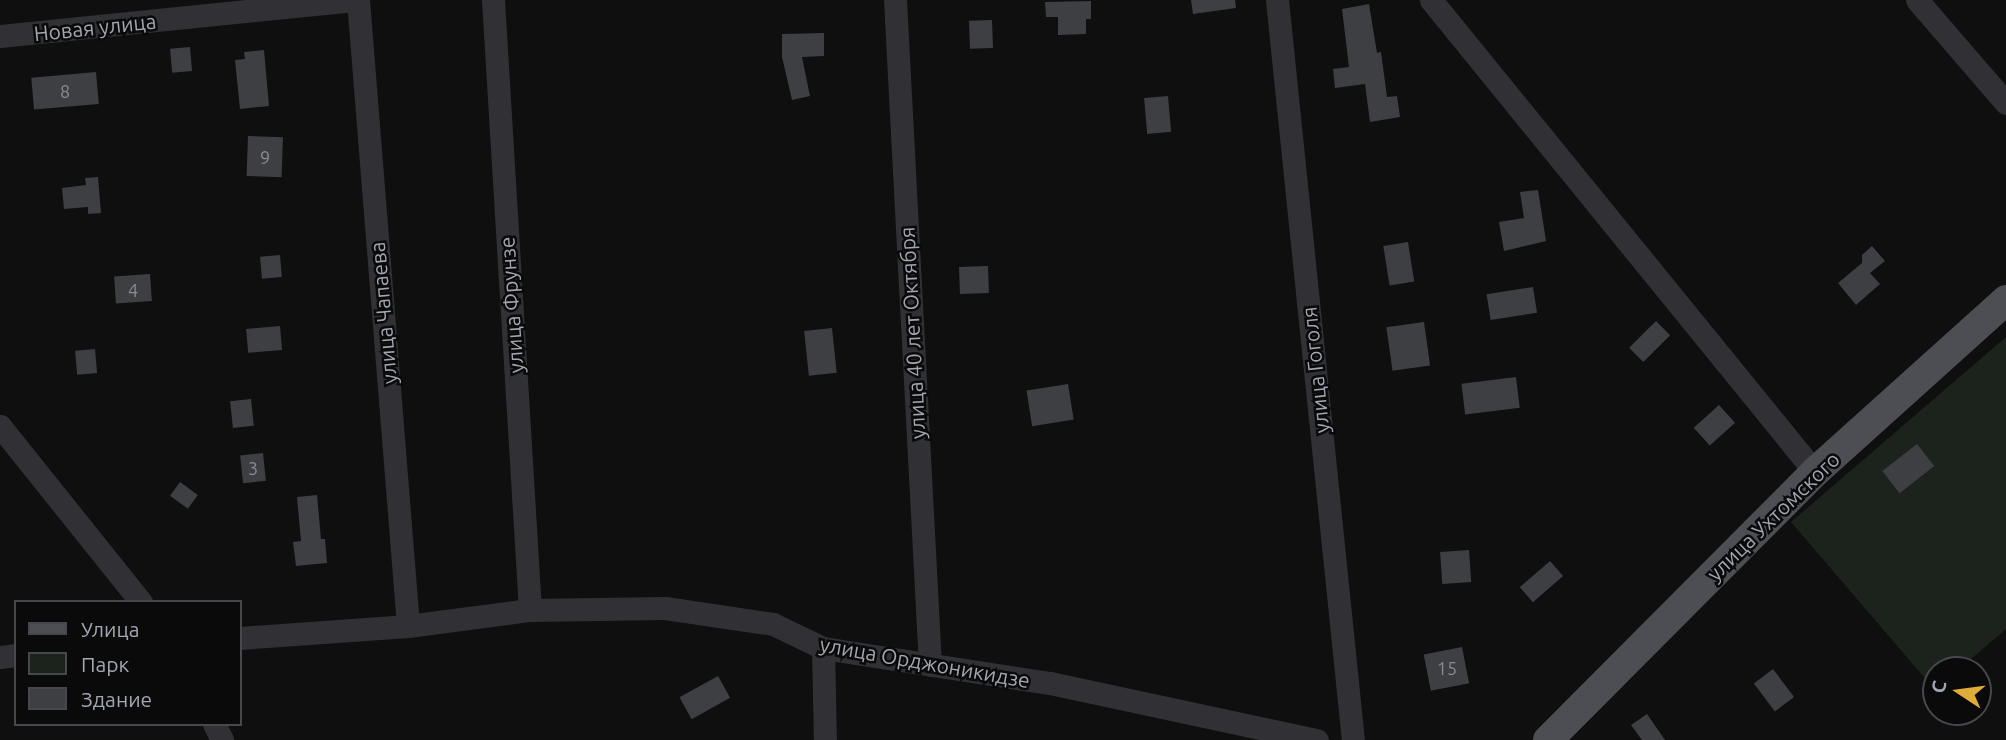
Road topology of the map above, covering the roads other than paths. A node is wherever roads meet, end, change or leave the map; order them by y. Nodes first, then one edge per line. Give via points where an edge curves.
1 (357, 0) edge
2 (493, 0) edge
3 (895, 0) edge
4 (1277, 0) edge
5 (1431, 0) edge
6 (1917, 0) edge
7 (0, 36) edge
8 (2006, 103) edge
9 (2006, 300) edge
10 (0, 426) edge
11 (1815, 472) junction
12 (139, 600) edge
13 (530, 610) junction
14 (408, 626) junction
15 (242, 638) edge
16 (823, 648) junction
17 (930, 665) junction
18 (825, 740) edge
19 (1317, 740) edge
20 (1353, 740) edge
21 (1548, 740) edge

1 - 7 street, Новая улица
1 - 14 street, улица Чапаева
2 - 13 street, улица Фрунзе
3 - 17 street, улица 40 лет Октября
4 - 20 street, улица Гоголя
5 - 11 street
6 - 8 street
9 - 11 main road, улица Ухтомского
10 - 12 street
11 - 21 main road, улица Ухтомского
13 - 14 street, улица Орджоникидзе
13 - 16 street, улица Орджоникидзе via 665,608 773,624
14 - 15 street, улица Орджоникидзе
16 - 17 street, улица Орджоникидзе
16 - 18 street
17 - 19 street, улица Орджоникидзе via 1049,684

